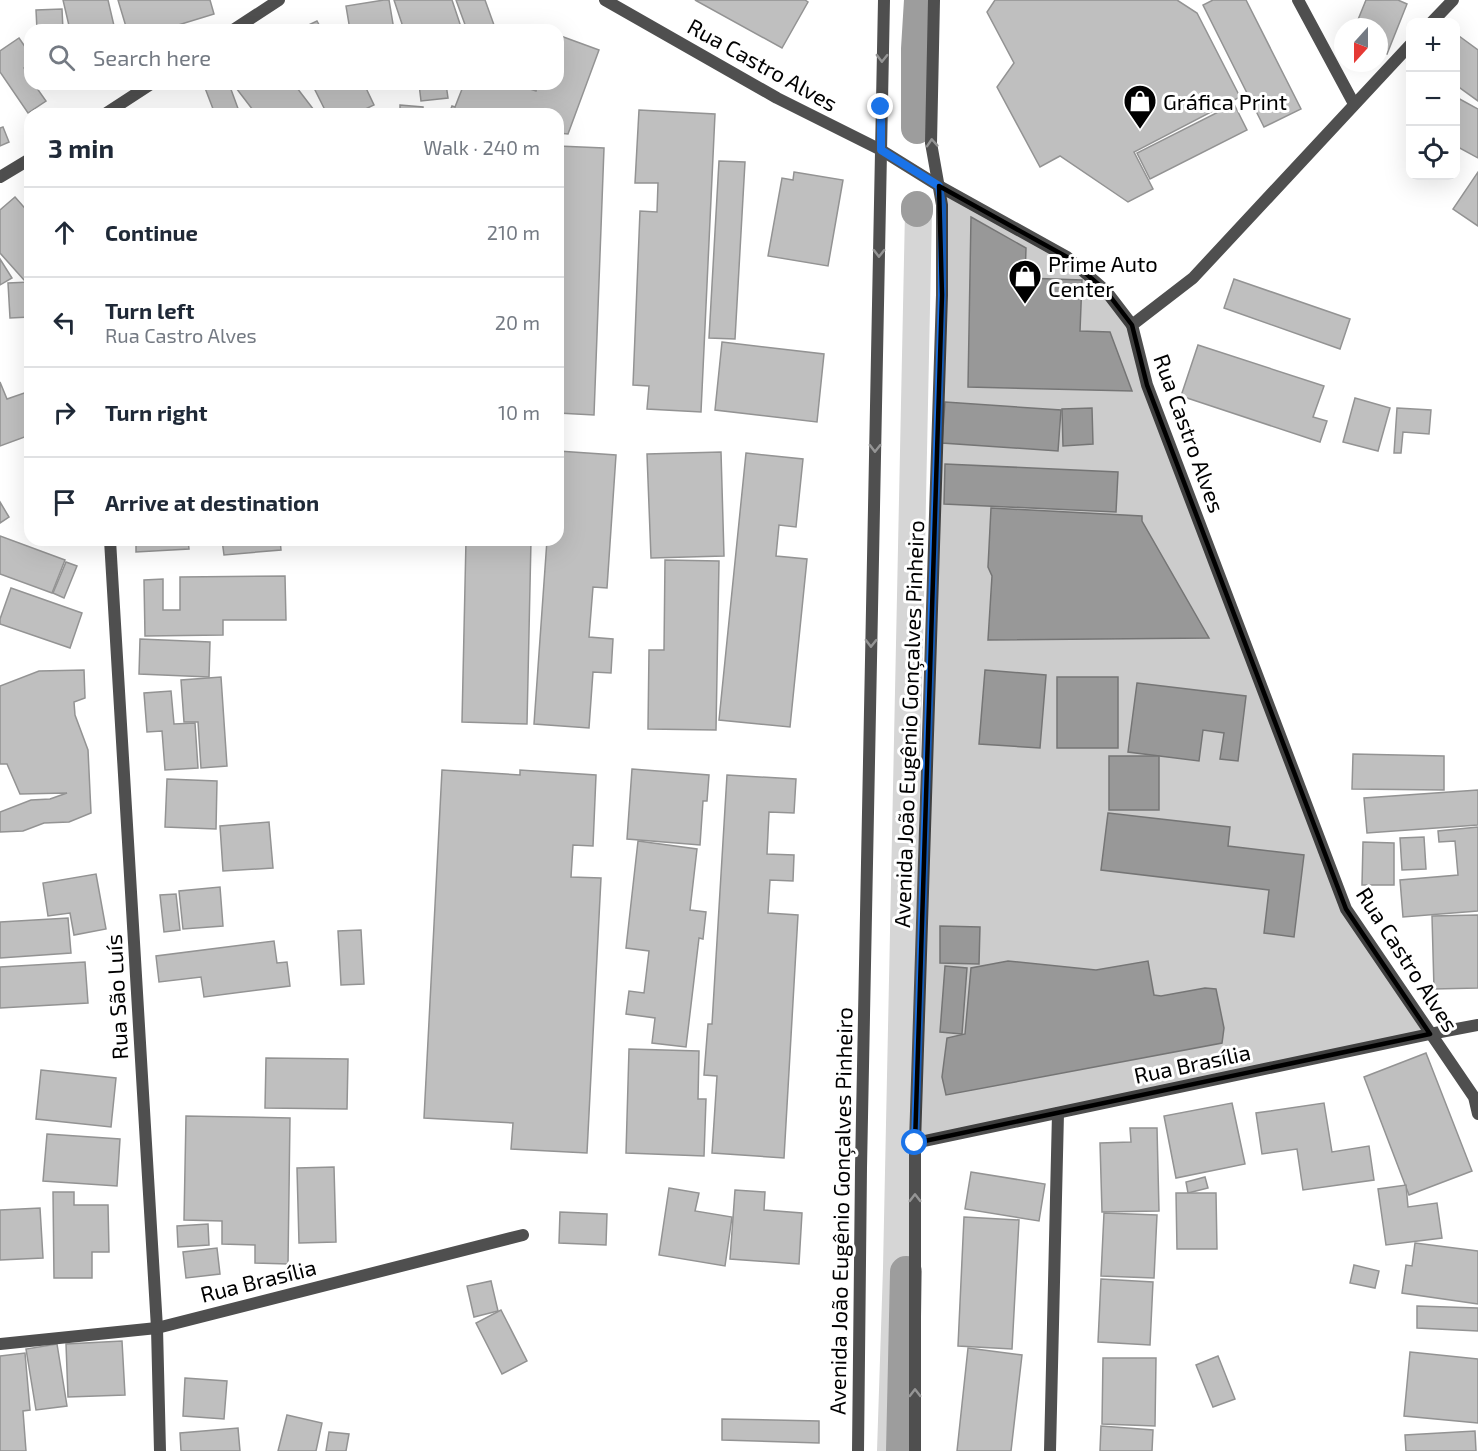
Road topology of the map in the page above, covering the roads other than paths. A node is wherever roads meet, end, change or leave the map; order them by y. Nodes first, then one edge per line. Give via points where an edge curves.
1 (279, 0) edge
2 (605, 0) edge
3 (884, 0) edge
4 (934, 0) edge
5 (1298, 0) edge
6 (1454, 0) edge
7 (1436, 18) edge
8 (242, 24) edge
9 (1406, 49) edge
10 (142, 90) edge
11 (1354, 104) junction
12 (114, 108) edge
13 (881, 150) junction
14 (24, 163) edge
15 (0, 177) edge
16 (939, 186) junction
17 (1132, 325) junction
18 (110, 546) edge
19 (1478, 1025) edge
20 (1430, 1034) junction
21 (1058, 1113) junction
22 (1478, 1113) edge
23 (915, 1143) junction
24 (523, 1235) dead end
25 (157, 1328) junction
26 (0, 1344) edge
27 (160, 1451) edge
28 (858, 1451) edge
29 (915, 1451) edge
30 (1050, 1451) edge

1 - 8 street
2 - 13 street, Rua Castro Alves via 777,98
3 -> 13 street, Avenida João Eugênio Gonçalves Pinheiro
16 -> 4 street, Avenida João Eugênio Gonçalves Pinheiro via 931,143
5 - 11 street
6 - 7 street
9 - 11 street
10 - 12 street
11 - 17 street via 1193,278
13 - 16 street, Rua Castro Alves
13 -> 28 street, Avenida João Eugênio Gonçalves Pinheiro
14 - 15 street
16 - 17 street, Rua Castro Alves via 1067,257 1106,291
16 - 23 street, Avenida João Eugênio Gonçalves Pinheiro via 942,295
17 - 20 street, Rua Castro Alves via 1147,385 1346,909
18 - 25 street, Rua São Luís
19 - 20 street, Rua Brasília
20 - 21 street, Rua Brasília
20 - 22 street, Rua Castro Alves via 1474,1097
21 - 23 street, Rua Brasília
21 - 30 street
29 -> 23 street, Avenida João Eugênio Gonçalves Pinheiro
24 - 25 street, Rua Brasília
25 - 26 street, Rua Brasília
25 - 27 street, Rua São Luís

